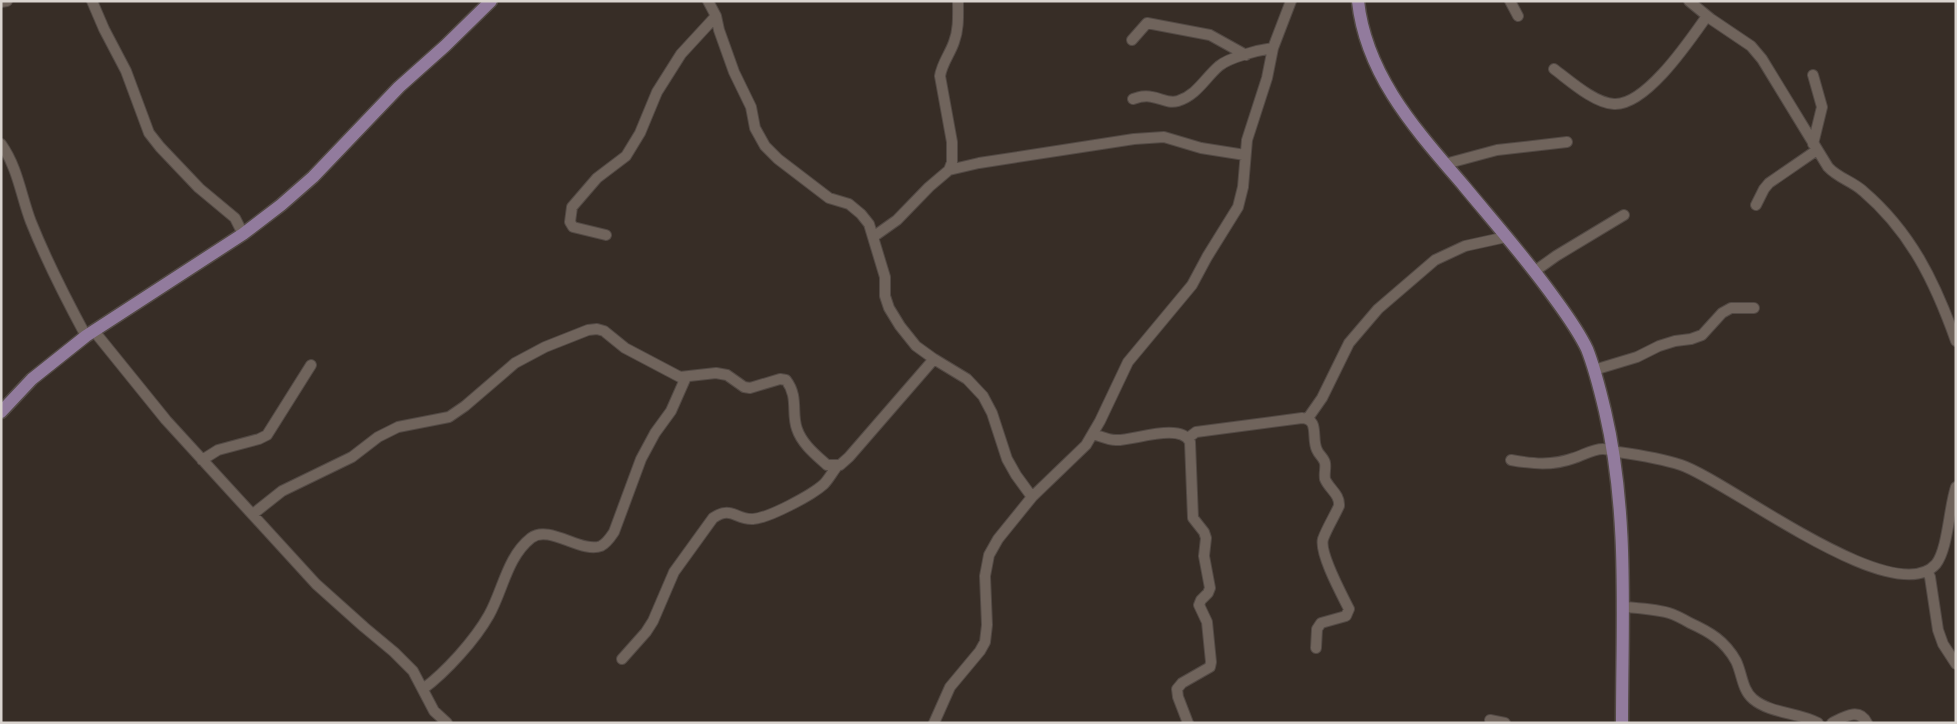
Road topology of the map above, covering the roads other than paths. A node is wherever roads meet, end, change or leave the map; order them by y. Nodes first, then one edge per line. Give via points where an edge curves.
1 (6, 1) edge
2 (92, 1) edge
3 (491, 1) edge
4 (708, 1) edge
5 (958, 1) edge
6 (1291, 1) edge
7 (1358, 1) edge
8 (1510, 1) edge
9 (1690, 1) edge
10 (1, 2) edge
11 (716, 16) junction
12 (1518, 16) dead end
13 (1707, 16) junction
14 (1132, 40) dead end
15 (1274, 48) junction
16 (1246, 55) junction
17 (1554, 69) dead end
18 (1813, 75) dead end
19 (1133, 99) dead end
20 (1567, 142) dead end
21 (1, 144) edge
22 (1815, 147) junction
23 (1245, 154) junction
24 (1445, 164) junction
25 (949, 170) junction
26 (1756, 205) dead end
27 (1624, 215) dead end
28 (243, 234) junction
29 (606, 235) dead end
30 (873, 237) junction
31 (1506, 237) junction
32 (1535, 271) junction
33 (1754, 308) dead end
34 (90, 333) junction
35 (1956, 341) edge
36 (934, 359) junction
37 (311, 365) dead end
38 (1594, 370) junction
39 (686, 377) junction
40 (1, 412) edge
41 (1308, 418) junction
42 (1093, 434) junction
43 (1188, 438) junction
44 (1614, 451) junction
45 (202, 460) junction
46 (1511, 460) dead end
47 (838, 465) junction
48 (1956, 487) edge
49 (1032, 498) junction
50 (252, 514) junction
51 (1927, 571) junction
52 (1623, 607) junction
53 (1316, 648) dead end
54 (622, 659) dead end
55 (1956, 664) edge
56 (423, 689) junction
57 (1490, 720) dead end
58 (446, 723) edge
59 (934, 723) edge
60 (1188, 723) edge
61 (1505, 723) edge
62 (1622, 723) edge
63 (1818, 723) edge
64 (1832, 723) edge
65 (1867, 723) edge

1 - 10 street
2 - 28 street via 126,71 149,133 199,188 235,218
3 - 28 main road via 399,87 313,177
4 - 11 street
5 - 25 street via 954,44 941,67 940,76 952,142
6 - 15 street
7 - 24 main road via 1367,46 1387,88
8 - 12 street
9 - 13 street
11 - 29 street via 681,54 657,92 640,133 626,156 597,178 572,207 570,222 574,227
11 - 30 street via 734,72 752,107 755,128 764,146 829,198 849,204 861,214
13 - 17 street via 1658,79 1639,96 1625,103 1600,101
13 - 22 street via 1751,46 1762,59
14 - 16 street via 1147,22 1210,34
15 - 16 street
15 - 23 street
16 - 19 street via 1225,62 1202,86 1178,101 1166,102 1152,97
18 - 22 street via 1822,107
20 - 24 street via 1497,150
21 - 34 street via 61,290
22 - 26 street via 1769,183
22 - 35 street via 1833,173 1862,190 1908,240 1942,300
23 - 25 street via 1201,148 1164,137 1134,139
23 - 42 street via 1238,207 1192,285 1128,362
24 - 31 main road
25 - 30 street via 897,220
27 - 32 street
28 - 34 main road
30 - 36 street via 885,277 889,308 916,346
31 - 32 main road
31 - 41 street via 1465,246 1435,260 1378,309 1349,344 1322,398
32 - 38 main road via 1574,325
33 - 38 street via 1732,308 1722,312 1702,335 1659,346 1638,357
34 - 40 main road via 32,379
34 - 45 street
36 - 47 street via 849,457
36 - 49 street via 966,379 983,396 1007,459
37 - 45 street via 267,435 218,450
38 - 44 main road
39 - 47 street via 716,373 727,375 750,388 786,380 791,386 796,428 804,443 827,465
39 - 50 street via 674,375 625,348 604,331 588,330 515,363 449,417 398,427 378,437 352,457 282,491
39 - 56 street via 671,411 641,459 614,532 608,540 600,546 591,547 549,535 531,537 516,555 490,614 479,630 441,676
41 - 43 street via 1196,432
41 - 53 street via 1313,425 1315,445 1325,462 1326,480 1339,502 1323,543 1328,565 1349,609 1346,616 1320,623
42 - 43 street via 1117,440 1159,433 1183,434
42 - 49 street via 1073,460
43 - 60 street via 1193,518 1206,538 1204,556 1210,588 1199,605 1208,622 1211,662 1210,667 1177,689
44 - 46 street via 1593,450 1560,463 1541,465
44 - 51 street via 1682,465 1709,477 1786,526 1860,562 1897,573
44 - 52 main road via 1620,508
45 - 50 street
47 - 54 street via 825,483 795,502 756,519 727,511 713,518 674,572 646,632
48 - 51 street via 1942,551
49 - 59 street via 989,555 985,642 950,687
50 - 56 street via 316,584 413,671
51 - 55 street via 1938,630
52 - 62 main road
52 - 63 street via 1671,613 1711,632 1729,650 1746,690 1755,701
56 - 58 street via 434,711
57 - 61 street
64 - 65 street via 1856,714 1864,717

